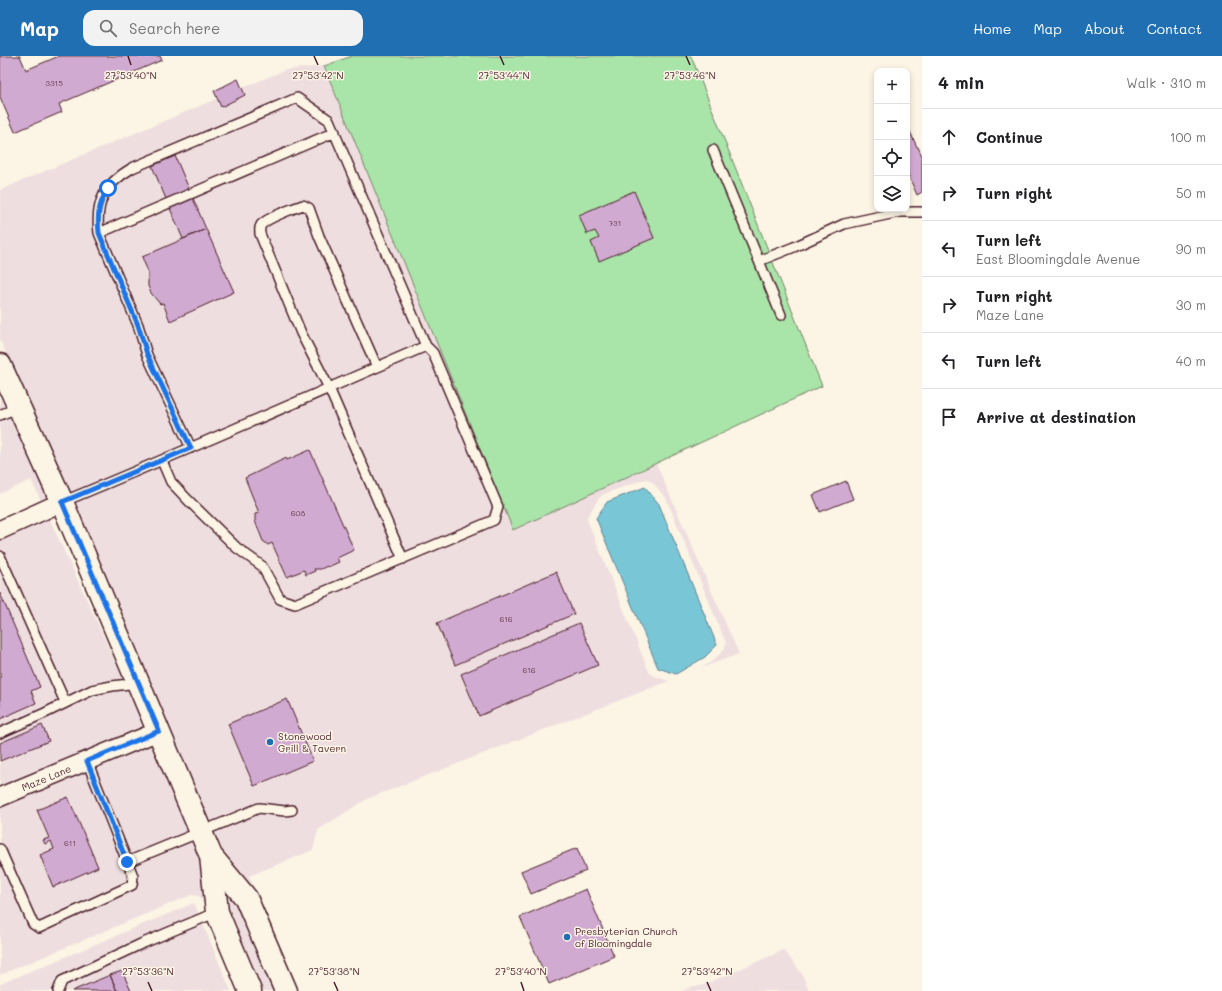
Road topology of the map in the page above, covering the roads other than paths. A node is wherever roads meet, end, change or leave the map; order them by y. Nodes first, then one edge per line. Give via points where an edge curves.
1 (335, 132) junction
2 (713, 150) dead end
3 (922, 212) edge
4 (99, 233) junction
5 (759, 260) junction
6 (781, 315) dead end
7 (426, 346) junction
8 (0, 365) edge
9 (378, 367) junction
10 (329, 388) junction
11 (9, 411) edge
12 (191, 448) junction
13 (162, 460) junction
14 (62, 502) junction
15 (0, 530) edge
16 (0, 556) edge
17 (403, 559) junction
18 (139, 683) junction
19 (65, 702) junction
20 (159, 731) junction
21 (0, 733) edge
22 (87, 761) junction
23 (0, 798) edge
24 (292, 810) dead end
25 (201, 831) junction
26 (0, 849) edge
27 (211, 856) junction
28 (127, 862) junction
29 (217, 912) junction
30 (58, 991) edge
31 (250, 991) edge
32 (286, 991) edge

1 - 4 lane
1 - 4 lane via 330,120 297,98 132,168 118,177 100,202 97,219
1 - 7 lane
2 - 5 lane
3 - 5 lane via 900,212 844,224
4 - 12 lane via 138,325 147,354
5 - 6 lane
7 - 9 lane
7 - 17 lane via 434,353 498,508 494,520
8 - 11 main road
9 - 10 lane
9 - 10 lane via 309,208 303,205 288,210 262,224 260,234 301,333
10 - 12 lane
10 - 17 lane
11 - 14 main road
12 - 13 lane
13 - 14 lane
13 - 17 lane via 171,482 237,548 262,566 280,599 295,604
14 - 15 street
14 - 18 main road
16 - 19 lane
18 - 19 lane via 92,690
18 - 20 main road
19 - 21 lane
20 - 22 street, Maze Lane
20 - 25 main road
22 - 23 street, Maze Lane
22 - 28 lane
24 - 25 lane via 259,808
25 - 27 main road
25 - 28 lane
26 - 28 lane via 33,924 39,928 132,885 133,876
27 - 29 main road
27 - 32 main road via 246,898
29 - 30 lane via 62,981
29 - 31 main road

